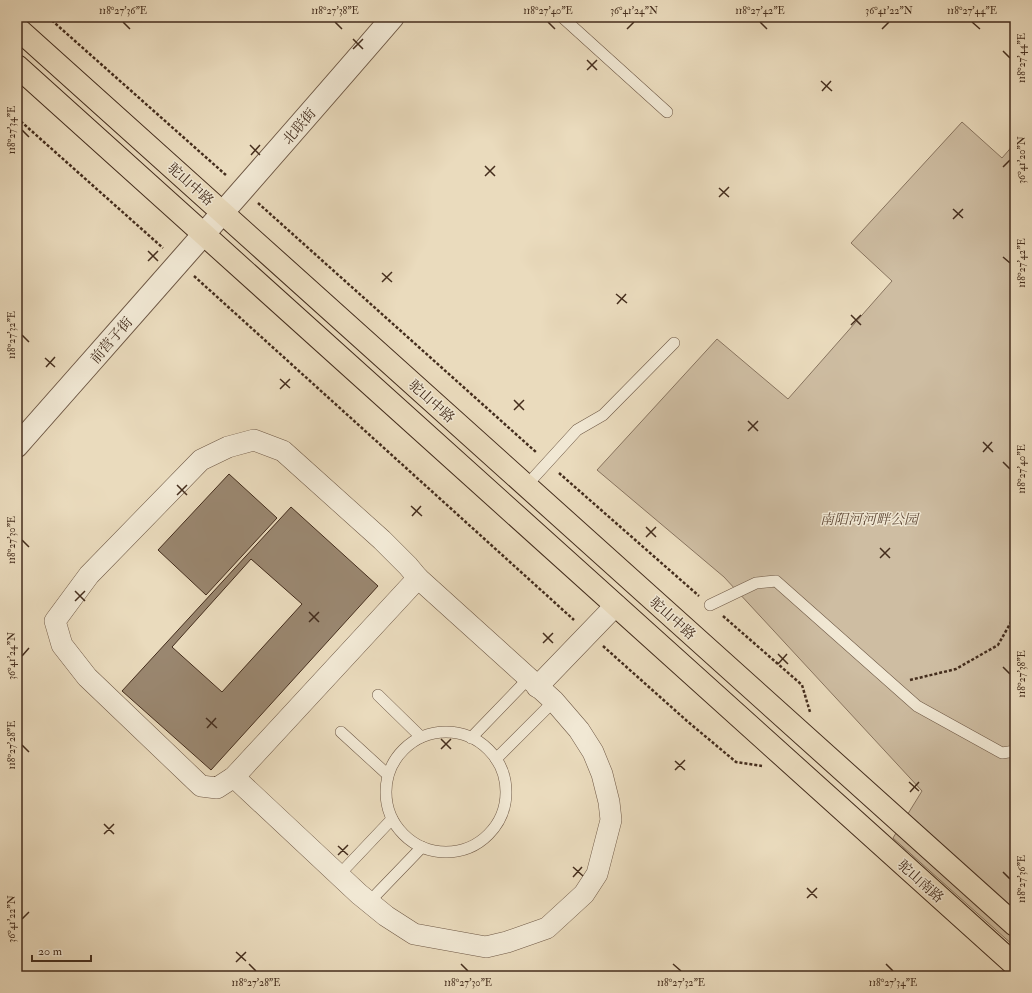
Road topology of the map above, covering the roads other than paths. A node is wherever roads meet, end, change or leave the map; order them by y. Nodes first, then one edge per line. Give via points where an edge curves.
1 (393, 17) edge
2 (562, 17) edge
3 (17, 28) edge
4 (17, 66) edge
5 (667, 112) dead end
6 (223, 213) junction
7 (204, 234) junction
8 (674, 343) dead end
9 (17, 446) edge
10 (526, 486) junction
11 (418, 578) junction
12 (616, 605) junction
13 (710, 605) road end
14 (533, 683) junction
15 (378, 695) dead end
16 (554, 701) junction
17 (341, 732) dead end
18 (421, 737) junction
19 (471, 738) junction
20 (1015, 751) edge
21 (496, 759) junction
22 (388, 775) junction
23 (234, 777) junction
24 (828, 796) joint
25 (392, 819) junction
26 (422, 847) junction
27 (339, 875) junction
28 (369, 902) junction
29 (1015, 925) edge
30 (1015, 965) edge

1 - 6 street, 北联街
2 - 5 lane
3 - 6 main road, 驼山中路
4 - 7 main road, 驼山中路
6 - 7 street, 北联街
6 - 10 main road, 驼山中路
7 - 9 street, 前营子街
7 - 12 main road, 驼山中路
8 - 10 lane via 603,415 577,430
10 - 29 main road, 驼山中路
11 - 14 street
11 - 23 street
11 - 23 street via 382,540 283,451 254,440 228,447 201,460 89,574 55,621 62,645 87,677 201,786 217,788
12 - 14 street
12 - 24 main road, 驼山中路
13 - 20 lane via 756,583 776,581 916,706 1002,754
14 - 16 street
14 - 19 lane
15 - 18 lane
16 - 21 lane
16 - 28 street via 579,730 593,752 609,802 611,820 608,836 597,874 584,894 547,928 486,947 414,934
17 - 22 lane
18 - 19 lane via 443,732 462,734
18 - 22 lane via 409,744 396,757
19 - 21 lane via 478,741
21 - 26 lane via 506,786 504,805 497,823 485,838 468,848 449,852
22 - 25 lane via 385,792 388,812
23 - 27 street
24 - 30 main road, 驼山南路
25 - 26 lane via 398,829
25 - 27 lane
26 - 28 lane
27 - 28 street

